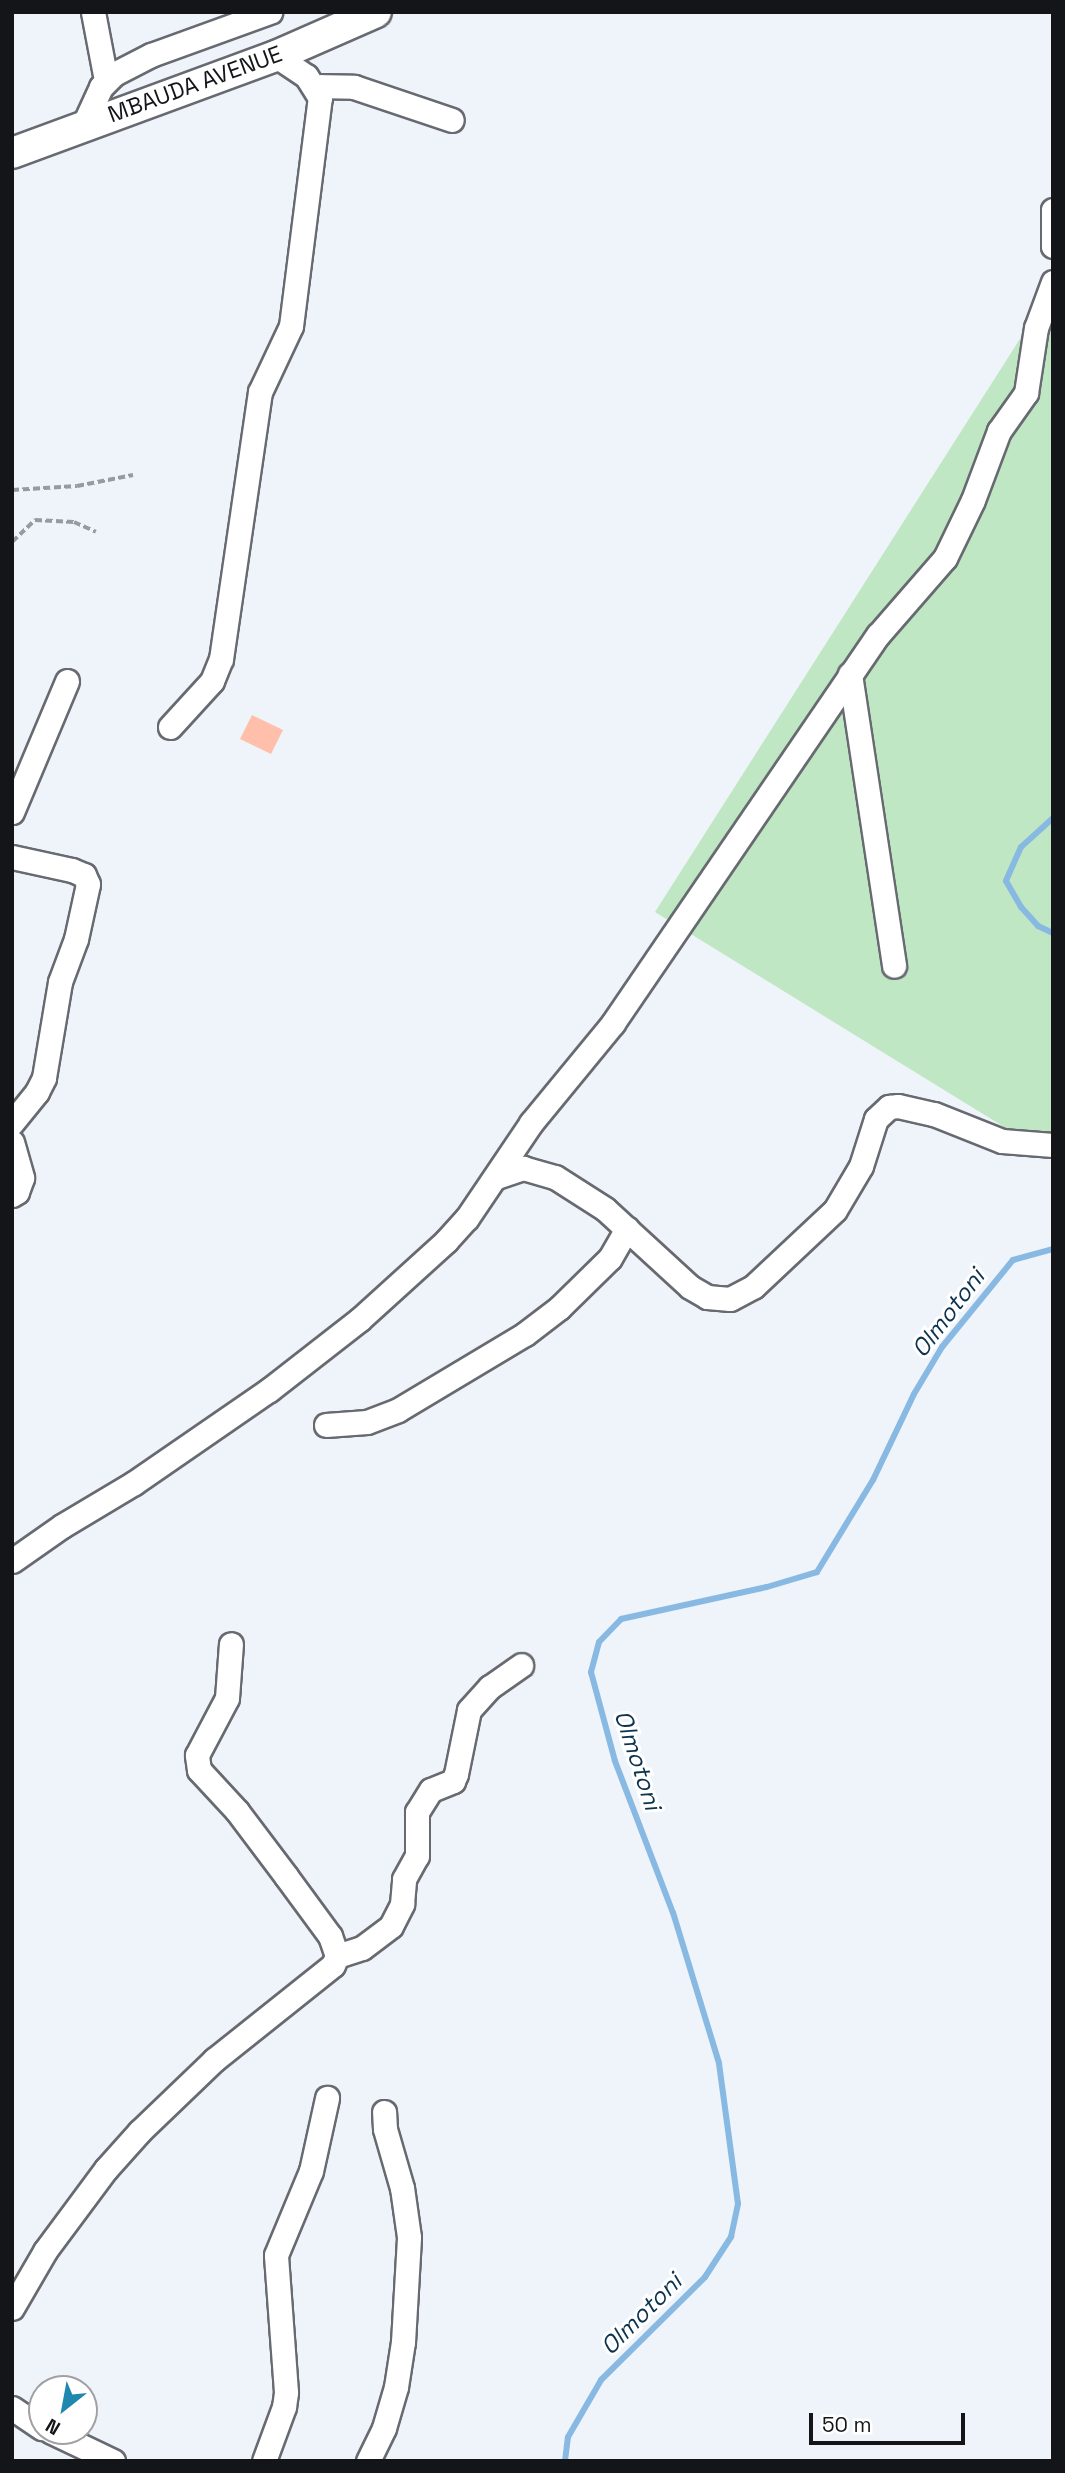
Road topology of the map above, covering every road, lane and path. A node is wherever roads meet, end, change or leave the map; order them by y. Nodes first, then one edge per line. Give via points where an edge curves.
1 (93, 12) edge
2 (270, 12) edge
3 (376, 12) edge
4 (276, 57) junction
5 (106, 80) junction
6 (315, 86) junction
7 (452, 120) dead end
8 (84, 124) junction
9 (12, 153) edge
10 (1053, 210) edge
11 (1053, 246) edge
12 (1053, 282) edge
13 (133, 475) dead end
14 (12, 490) edge
15 (96, 532) dead end
16 (12, 542) edge
17 (850, 674) junction
18 (67, 681) dead end
19 (170, 727) dead end
20 (12, 813) edge
21 (12, 857) edge
22 (894, 966) dead end
23 (13, 1129) edge
24 (1053, 1145) edge
25 (497, 1177) junction
26 (12, 1195) edge
27 (628, 1228) junction
28 (326, 1425) dead end
29 (12, 1560) edge
30 (231, 1644) dead end
31 (521, 1665) dead end
32 (337, 1956) junction
33 (327, 2098) dead end
34 (384, 2112) dead end
35 (12, 2308) edge
36 (12, 2409) edge
37 (28, 2419) edge
38 (79, 2445) edge
39 (113, 2461) edge
40 (264, 2461) edge
41 (368, 2461) edge

1 - 5 street
2 - 5 street via 151,55
3 - 4 street, MBAUDA AVENUE
4 - 6 street
4 - 8 street, MBAUDA AVENUE
5 - 8 street
6 - 7 street via 354,87
6 - 19 street via 320,98 316,141 291,326 260,392 221,659 212,681
8 - 9 street, MBAUDA AVENUE
10 - 11 street
12 - 17 street via 1036,328 1026,393 999,431 950,549
13 - 14 path via 77,486
15 - 16 path via 76,522 35,520
17 - 22 street
17 - 25 street via 613,1023 531,1123
18 - 20 street
21 - 23 street via 79,872 88,884 76,939 60,982 44,1078
23 - 26 street via 22,1178 18,1192
24 - 27 street via 1002,1141 934,1114 889,1107 876,1119 861,1166 842,1202 753,1287 730,1299 707,1297 690,1287
25 - 27 street via 523,1168 541,1170 576,1188
25 - 29 street via 446,1241 359,1320 178,1453
27 - 28 street via 610,1258 525,1334 398,1410 367,1422
30 - 32 street via 227,1698 197,1755 199,1770 286,1876 330,1936
31 - 32 street via 489,1687 469,1710 453,1780 431,1790 417,1812 417,1856 404,1879 402,1904 391,1926 362,1948
32 - 35 street via 333,1965 214,2060 139,2132 45,2251
33 - 40 street via 311,2171 276,2255 286,2392
34 - 41 street via 409,2237 396,2387
36 - 37 street
38 - 39 street

